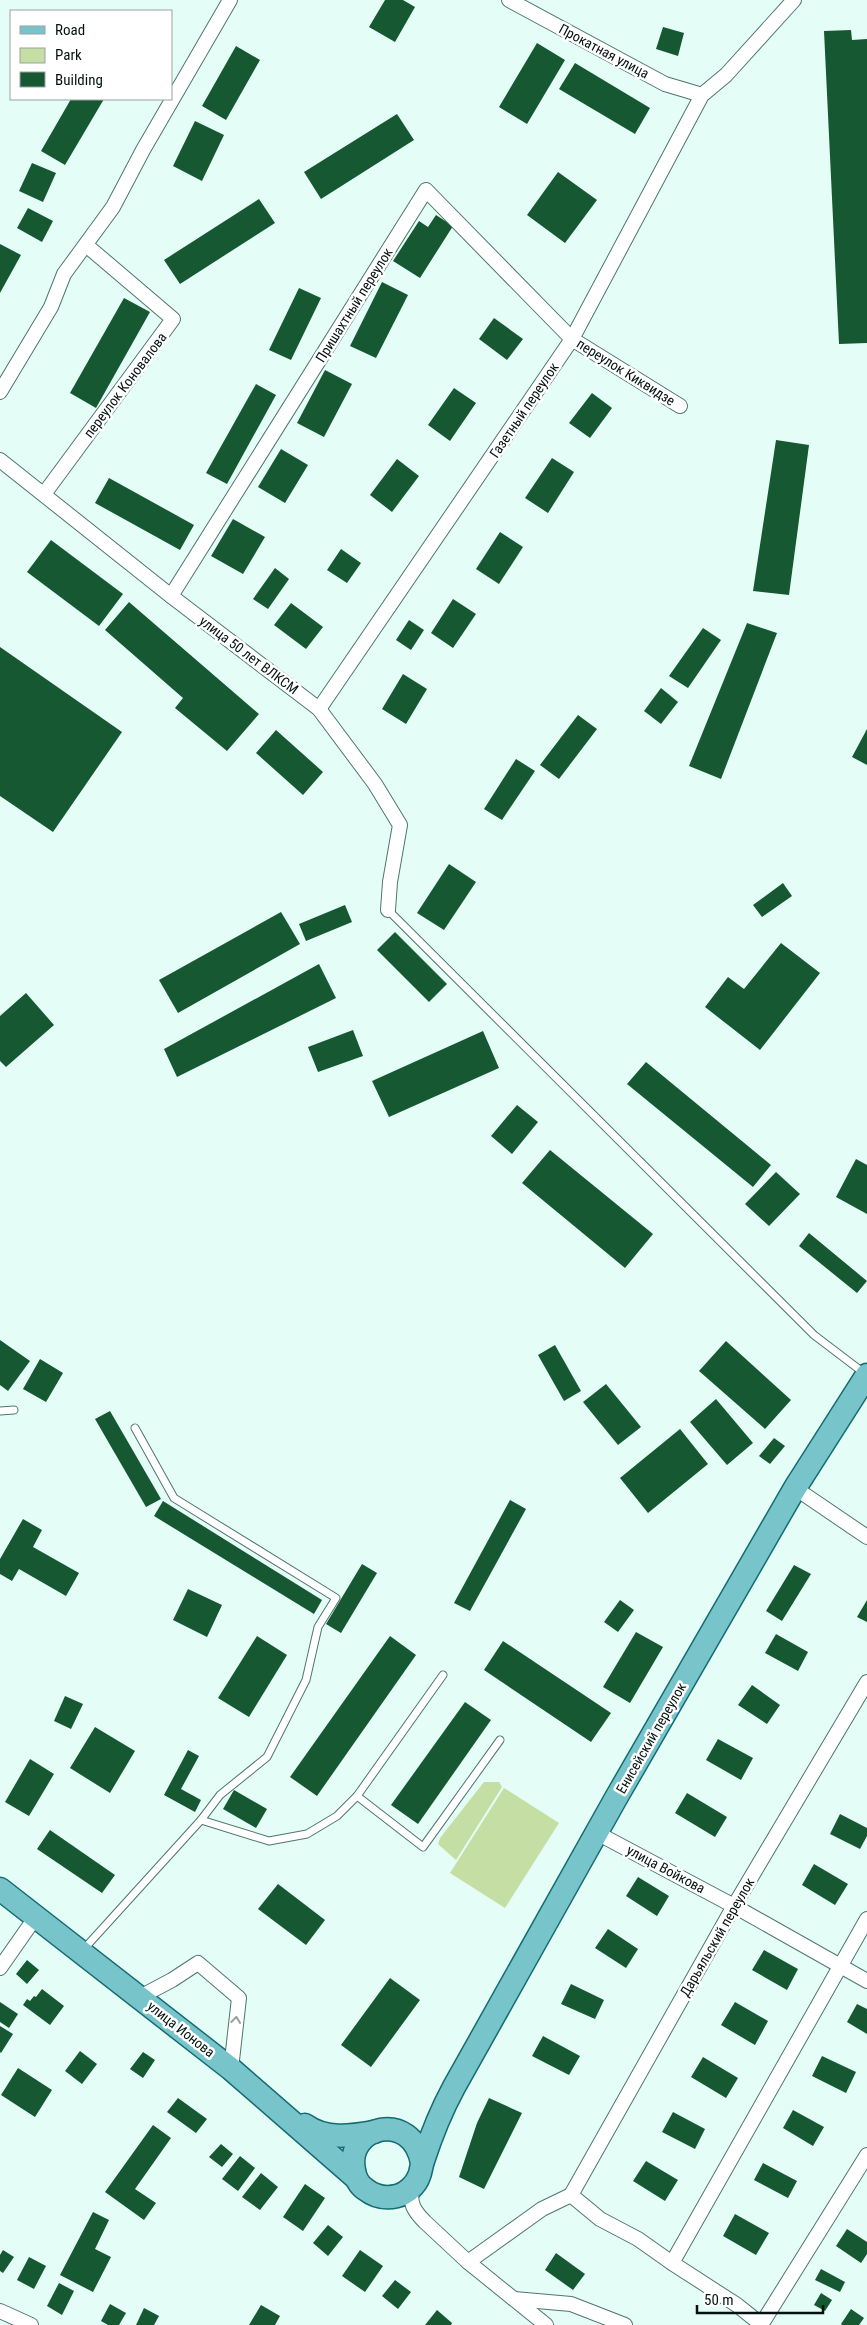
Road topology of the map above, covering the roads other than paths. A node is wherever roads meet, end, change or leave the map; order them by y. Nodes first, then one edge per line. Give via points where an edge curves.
1 (230, 0) edge
2 (510, 0) edge
3 (794, 0) edge
4 (702, 95) junction
5 (86, 245) junction
6 (572, 339) junction
7 (0, 392) edge
8 (680, 406) dead end
9 (0, 460) edge
10 (44, 494) junction
11 (171, 596) junction
12 (319, 709) junction
13 (388, 910) joint
14 (867, 1375) edge
15 (14, 1410) dead end
16 (0, 1411) edge
17 (135, 1428) dead end
18 (795, 1488) junction
19 (867, 1538) edge
20 (443, 1675) dead end
21 (867, 1682) edge
22 (500, 1740) dead end
23 (356, 1796) junction
24 (201, 1820) junction
25 (597, 1833) junction
26 (0, 1889) edge
27 (734, 1906) junction
28 (35, 1918) junction
29 (867, 1919) edge
30 (81, 1952) junction
31 (840, 1966) junction
32 (0, 1968) edge
33 (867, 1981) edge
34 (140, 1997) junction
35 (231, 2069) junction
36 (272, 2102) junction
37 (443, 2106) junction
38 (380, 2130) junction
39 (867, 2155) edge
40 (422, 2163) junction
41 (355, 2177) junction
42 (412, 2188) junction
43 (571, 2195) junction
44 (387, 2198) junction
45 (425, 2222) junction
46 (468, 2262) junction
47 (672, 2263) junction
48 (513, 2298) junction
49 (0, 2311) edge
50 (24, 2323) edge
51 (546, 2325) edge
52 (625, 2325) edge
53 (761, 2325) edge

1 - 5 street via 113,207
2 - 4 street, Прокатная улица via 665,84
3 - 4 street via 726,75
4 - 6 street, Газетный переулок
5 - 7 street via 64,274 51,307
5 - 10 street, переулок Коновалова via 173,319
6 - 8 street, переулок Киквидзе
6 - 11 street, Пришахтный переулок via 426,190
6 - 12 street, Газетный переулок
9 - 10 street, улица 50 лет ВЛКСМ
10 - 11 street, улица 50 лет ВЛКСМ
11 - 12 street, улица 50 лет ВЛКСМ
12 - 13 street, улица 50 лет ВЛКСМ via 375,784 400,825
13 - 14 lane via 814,1335
14 - 18 main road, Енисейский переулок
15 - 16 lane
17 - 24 lane via 174,1498 336,1598 318,1627 306,1680 267,1756 220,1795
18 - 19 street
18 - 25 main road, Енисейский переулок
20 - 23 lane
21 - 27 street, Дарьяльский переулок
22 - 23 lane via 423,1847
23 - 24 lane via 337,1816 307,1834 269,1841
24 - 30 lane
25 - 27 street, улица Войкова
25 - 37 main road, Енисейский переулок
26 - 28 main road, улица Ионова
27 - 31 street, улица Войкова
27 - 43 street, Дарьяльский переулок
28 - 30 main road, улица Ионова
28 - 32 street
29 - 31 street
30 - 34 main road, улица Ионова
31 - 33 street
31 - 47 street
34 - 35 main road, улица Ионова
35 -> 34 street via 239,1998 198,1963
35 - 36 main road, улица Ионова
36 - 38 main road via 310,2129 328,2134 350,2136
36 - 41 main road, улица Ионова
37 - 38 main road via 416,2124
37 - 40 main road
38 - 40 main road via 400,2132 412,2139
38 - 41 main road via 363,2139 355,2150 352,2163
39 - 53 street
40 - 42 main road
41 - 44 main road via 363,2188
42 - 44 main road
42 - 45 street via 411,2202
43 - 46 street via 542,2209
43 - 47 street via 600,2219 638,2239
44 - 45 street via 399,2202
45 - 46 street
46 - 48 street
47 - 53 street via 738,2305
48 - 51 street
48 - 52 street via 571,2304
49 - 50 street

